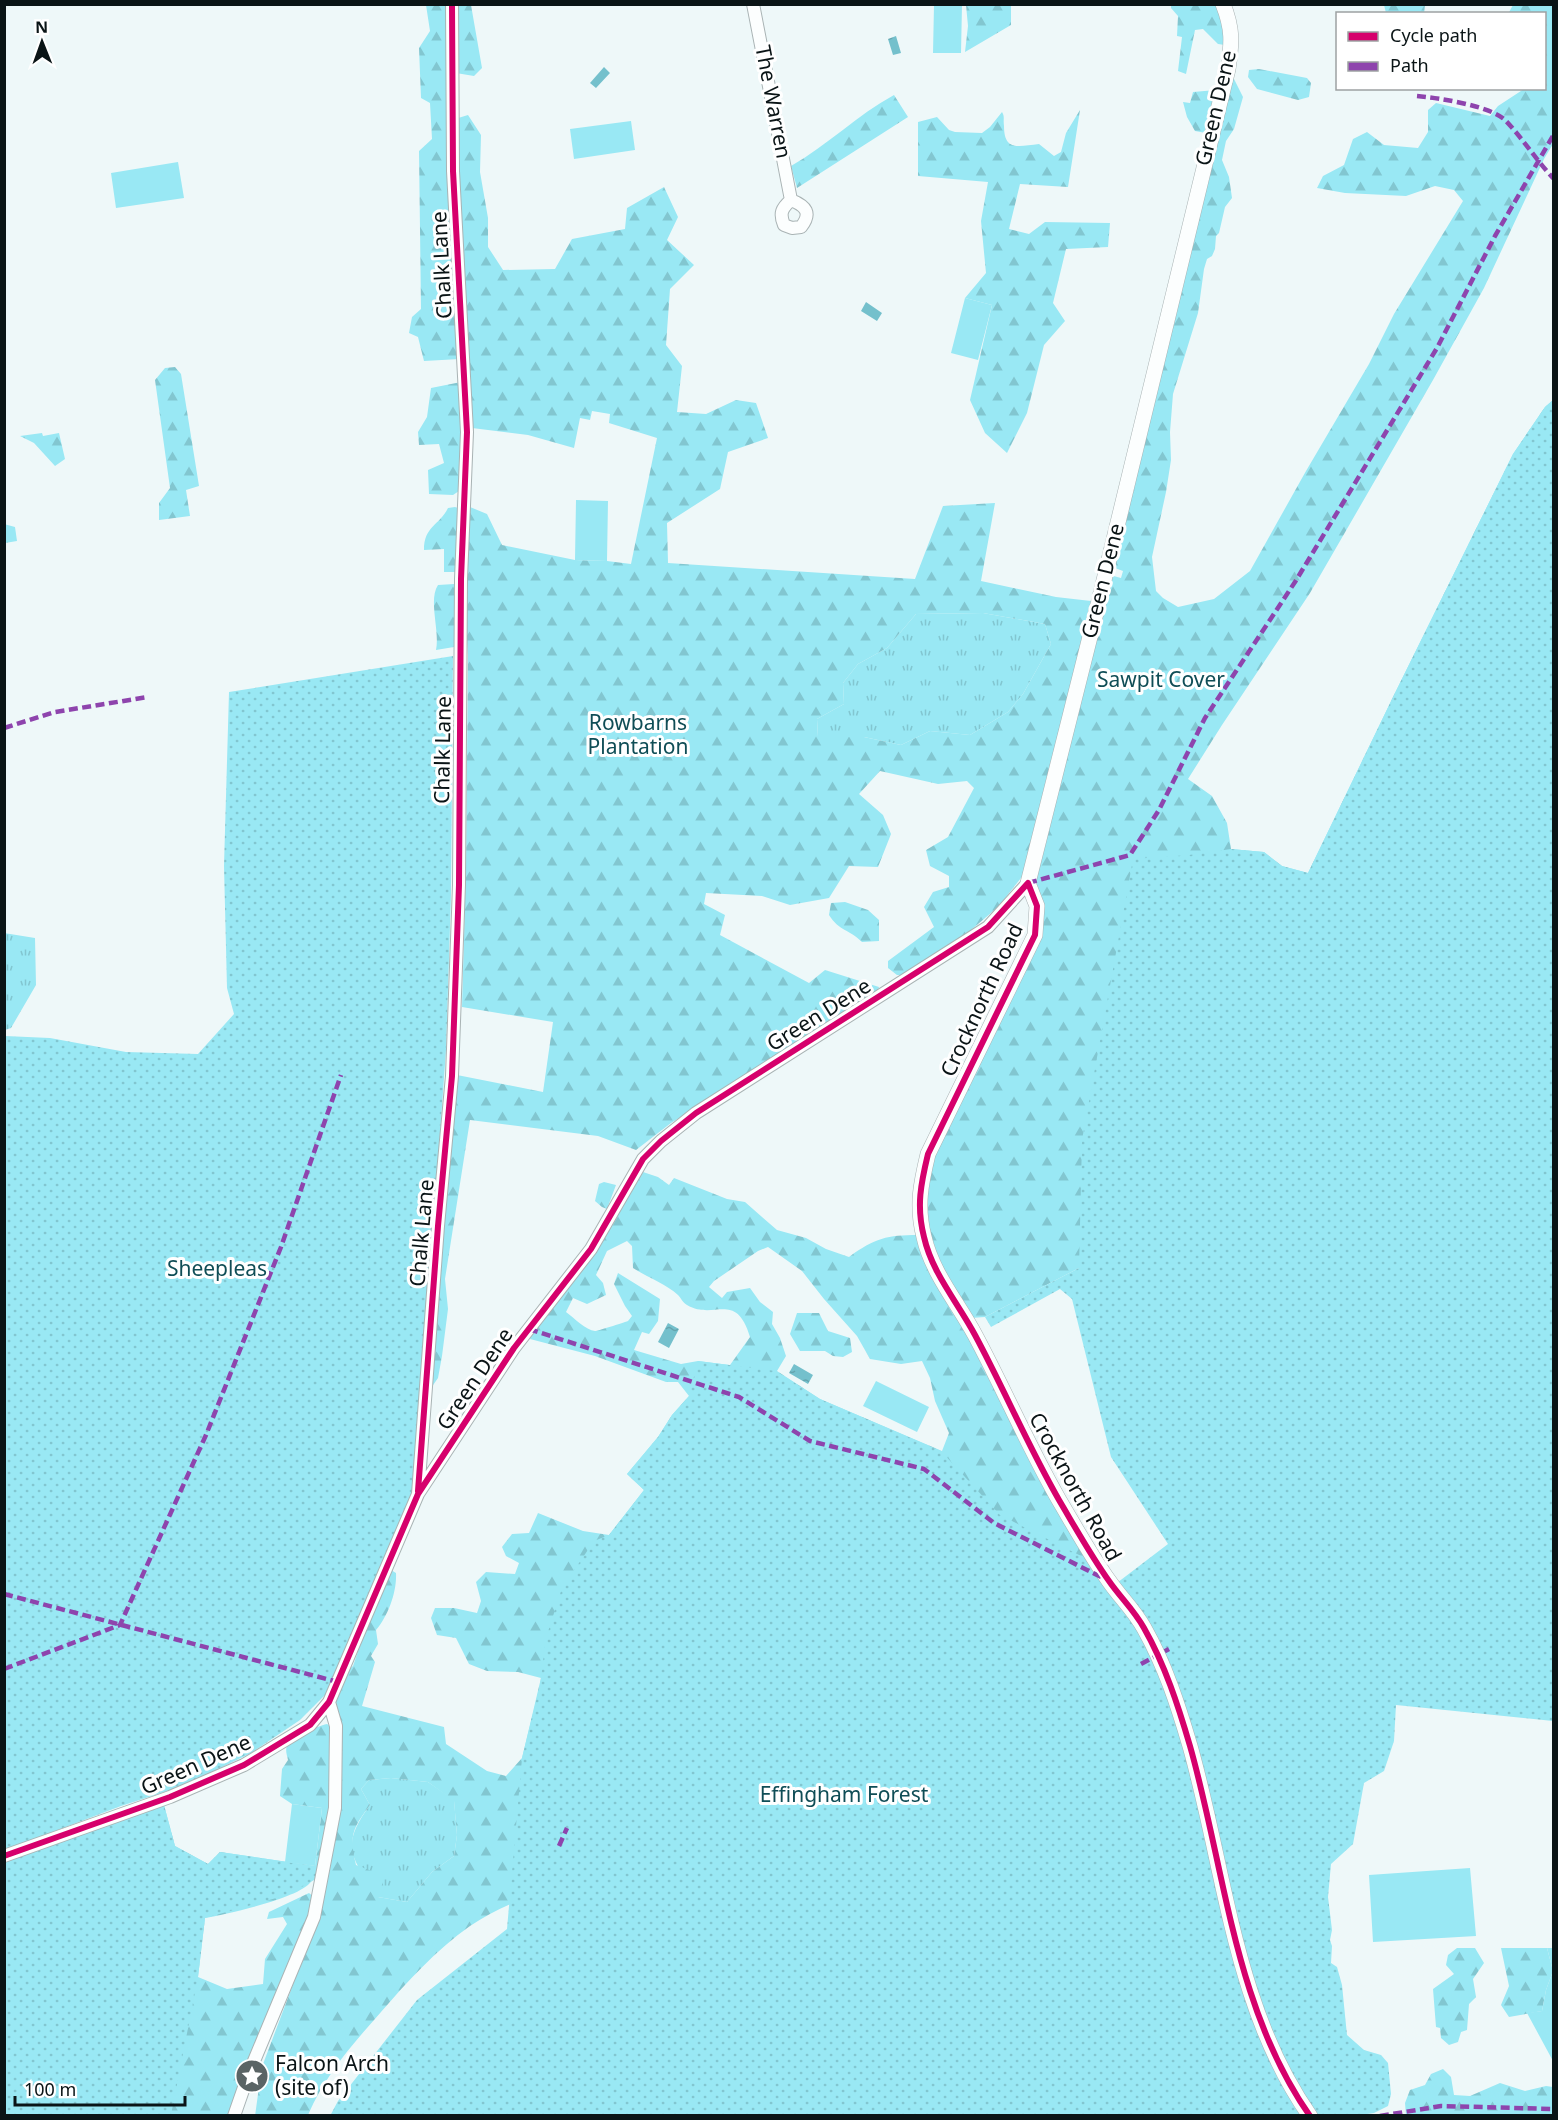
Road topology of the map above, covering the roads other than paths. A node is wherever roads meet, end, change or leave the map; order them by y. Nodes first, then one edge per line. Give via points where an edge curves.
1 (452, 4) edge
2 (753, 4) edge
3 (1223, 4) edge
4 (791, 200) dead end
5 (1028, 883) junction
6 (418, 1494) junction
7 (329, 1702) junction
8 (4, 1856) edge
9 (234, 2115) edge
10 (1310, 2115) edge

1 - 6 street, Chalk Lane via 453,171 467,432 461,579 459,885 452,1076
2 - 4 street, The Warren
3 - 5 street, Green Dene via 1232,39 1228,69
5 - 6 street, Green Dene via 988,927 696,1113 643,1159 591,1249 514,1348
5 - 10 street, Crocknorth Road via 1037,906 1035,935 928,1154 919,1191 924,1239 934,1265 974,1333 1058,1498 1109,1581 1133,1610 1162,1663 1200,1782 1245,1974 1279,2063
6 - 7 street, Green Dene
7 - 8 street, Green Dene via 310,1725 244,1765 170,1797
7 - 9 street via 336,1726 335,1808 314,1917

